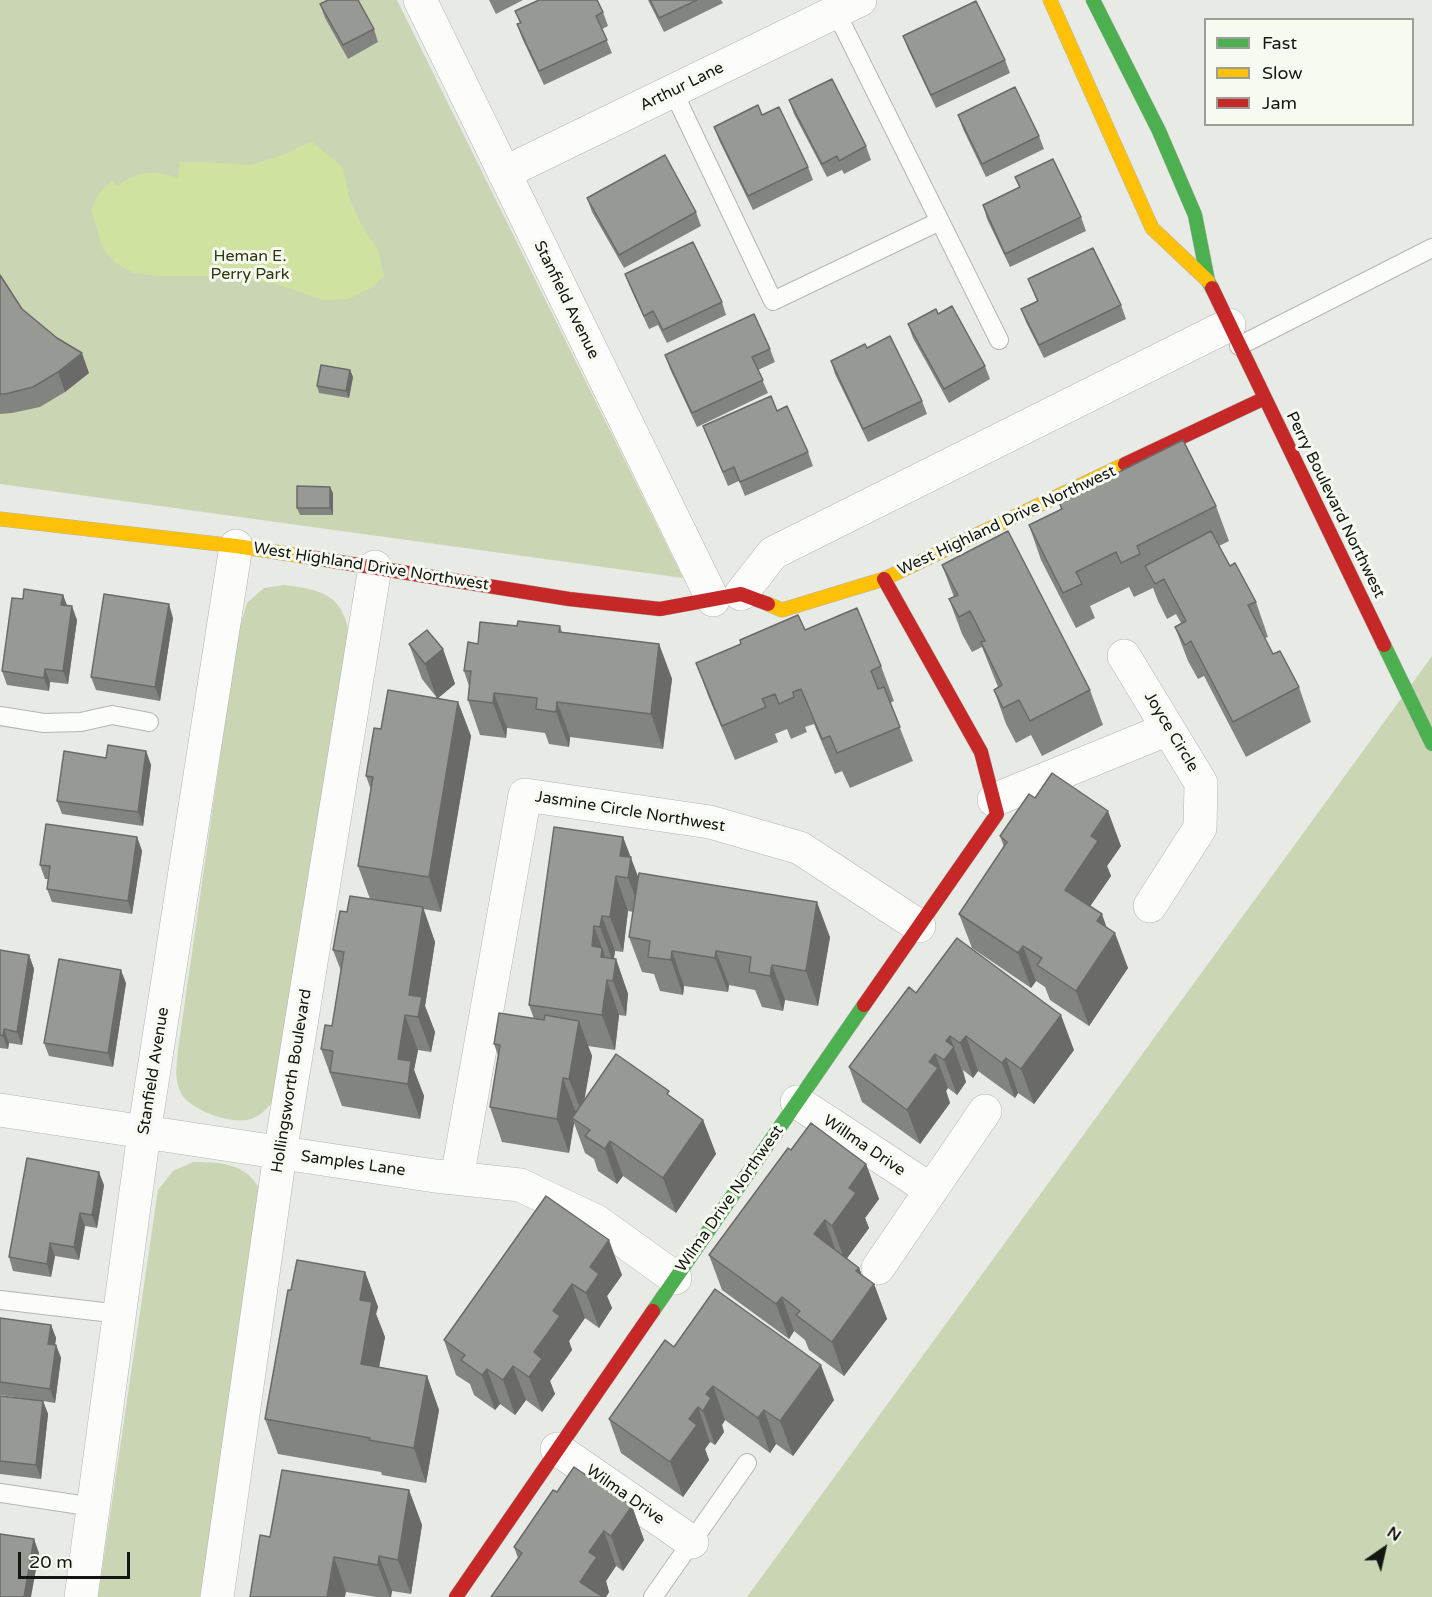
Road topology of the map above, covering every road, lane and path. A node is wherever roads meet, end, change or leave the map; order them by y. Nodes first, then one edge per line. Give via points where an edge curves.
1 (420, 0) edge
2 (1050, 0) edge
3 (1093, 0) edge
4 (842, 4) edge
5 (673, 91) junction
6 (504, 173) junction
7 (940, 222) junction
8 (1432, 248) edge
9 (1208, 281) junction
10 (1234, 335) junction
11 (999, 340) dead end
12 (1265, 398) junction
13 (0, 519) edge
14 (236, 546) junction
15 (375, 567) junction
16 (884, 579) junction
17 (727, 597) junction
18 (1124, 656) dead end
19 (0, 716) edge
20 (149, 722) dead end
21 (1168, 729) junction
22 (1432, 744) edge
23 (994, 800) junction
24 (1150, 906) dead end
25 (919, 926) junction
26 (797, 1102) junction
27 (0, 1110) edge
28 (985, 1112) dead end
29 (144, 1133) junction
30 (280, 1154) junction
31 (457, 1178) junction
32 (931, 1190) junction
33 (878, 1268) dead end
34 (675, 1278) junction
35 (0, 1300) edge
36 (120, 1314) junction
37 (557, 1449) junction
38 (747, 1463) dead end
39 (0, 1493) edge
40 (93, 1507) junction
41 (692, 1542) junction
42 (81, 1597) edge
43 (217, 1597) edge
44 (456, 1597) edge
45 (653, 1597) edge

1 - 6 street, Stanfield Avenue
2 - 9 street, Perry Boulevard Northwest via 1152,228
3 - 9 street, Perry Boulevard Northwest via 1159,131 1195,215
4 - 5 street, Arthur Lane
4 - 7 lane
5 - 6 street, Arthur Lane
5 - 7 lane via 773,301
6 - 17 street, Stanfield Avenue
7 - 11 lane
8 - 10 lane
9 - 10 street, Perry Boulevard Northwest
10 - 12 street, Perry Boulevard Northwest
10 - 17 street via 772,553
12 - 16 street, West Highland Drive Northwest
12 - 22 street, Perry Boulevard Northwest
13 - 14 street, West Highland Drive Northwest
14 - 15 street, West Highland Drive Northwest
14 - 29 street, Stanfield Avenue
15 - 17 street, West Highland Drive Northwest via 569,599 660,609
15 - 30 street, Hollingsworth Boulevard
16 - 17 street, West Highland Drive Northwest via 782,610
16 - 23 street, Wilma Drive Northwest via 981,752
18 - 21 street, Joyce Circle
19 - 20 lane via 44,723 81,722 112,715
21 - 23 street
21 - 24 street, Joyce Circle via 1201,783 1200,828
23 - 25 street, Wilma Drive Northwest via 998,814
25 - 26 street, Wilma Drive Northwest
25 - 31 street, Jasmine Circle Northwest via 800,848 710,822 525,795
26 - 32 street, Willma Drive
26 - 34 street, Wilma Drive Northwest
27 - 29 street, Samples Lane
28 - 32 street
29 - 30 street, Samples Lane
29 - 36 street, Stanfield Avenue
30 - 31 street, Samples Lane
30 - 43 street, Hollingsworth Boulevard
31 - 34 street, Samples Lane via 520,1185 596,1221
32 - 33 street
34 - 37 street, Wilma Drive Northwest
35 - 36 lane
36 - 40 street, Stanfield Avenue
37 - 41 street, Wilma Drive
37 - 44 street, Wilma Drive Northwest
38 - 41 lane
39 - 40 lane
40 - 42 street, Stanfield Avenue
41 - 45 lane

